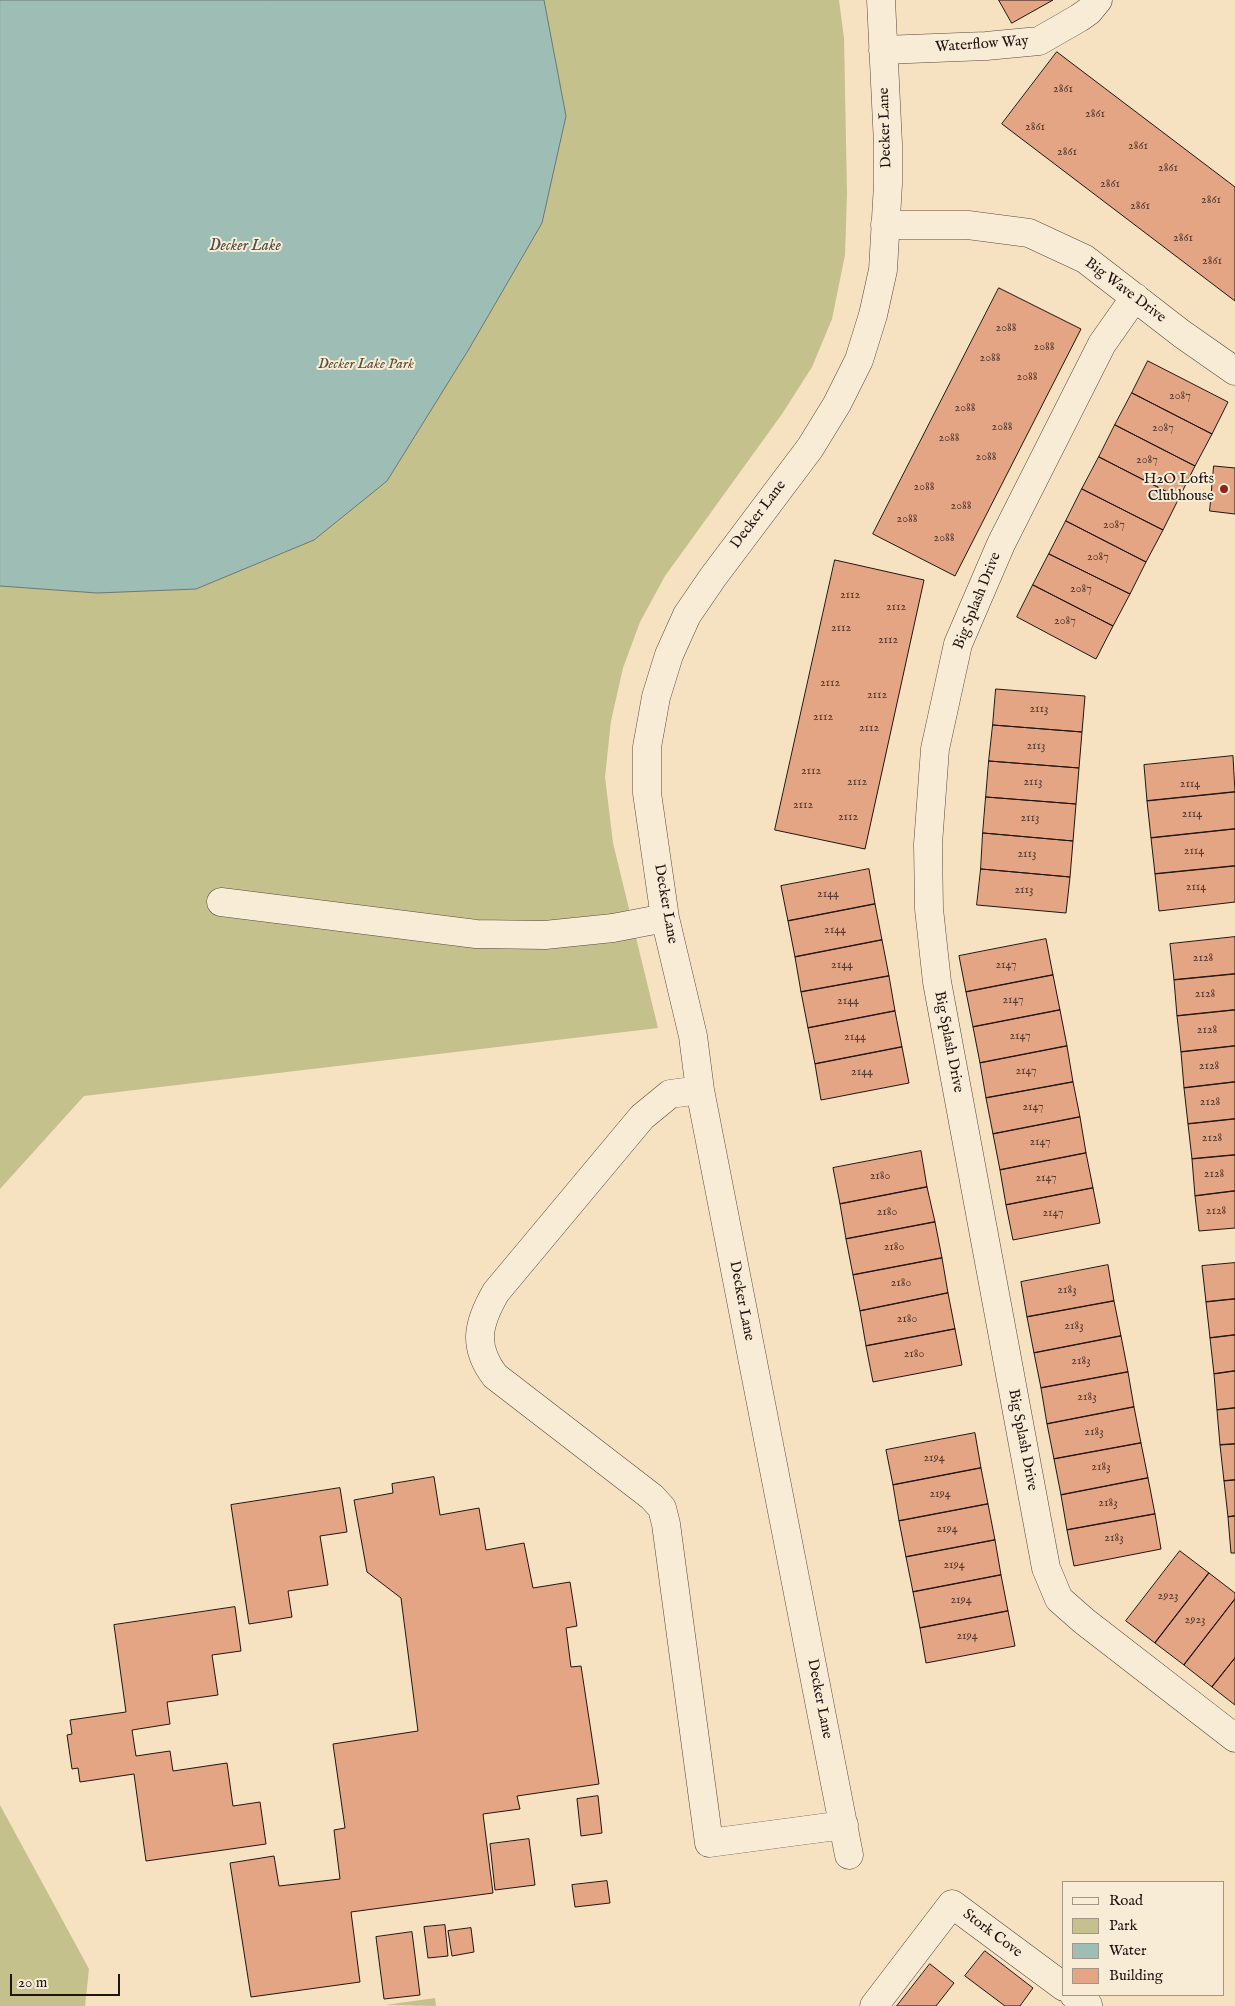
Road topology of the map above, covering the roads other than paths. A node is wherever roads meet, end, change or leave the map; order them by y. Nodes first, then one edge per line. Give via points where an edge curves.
1 (881, 0) edge
2 (1098, 0) edge
3 (883, 50) junction
4 (885, 225) junction
5 (1135, 298) junction
6 (1235, 371) edge
7 (221, 902) dead end
8 (665, 918) junction
9 (700, 1090) junction
10 (1235, 1738) edge
11 (844, 1825) junction
12 (849, 1855) dead end
13 (1062, 1986) edge
14 (874, 2006) edge

1 - 3 street, Decker Lane
2 - 3 street, Waterflow Way via 1079,18 1039,41
3 - 4 street, Decker Lane via 888,144
4 - 5 street, Big Wave Drive via 968,225 1029,233 1085,259
4 - 8 street, Decker Lane via 883,270 873,315 859,360 842,395 810,448 687,615 669,655 656,697 647,747 647,793
5 - 6 street, Big Wave Drive
5 - 10 street, Big Splash Drive via 1102,344 1001,544 958,644 934,749 928,844 929,909 937,982 1046,1568 1059,1599
7 - 8 street via 476,934 545,935 614,928
8 - 9 street, Decker Lane via 692,1036
9 - 11 street, Decker Lane
9 - 11 street via 670,1094 642,1117 496,1292 480,1327 480,1345 485,1363 495,1376 662,1508 709,1842
11 - 12 street, Decker Lane
13 - 14 street, Stork Cove via 952,1904

